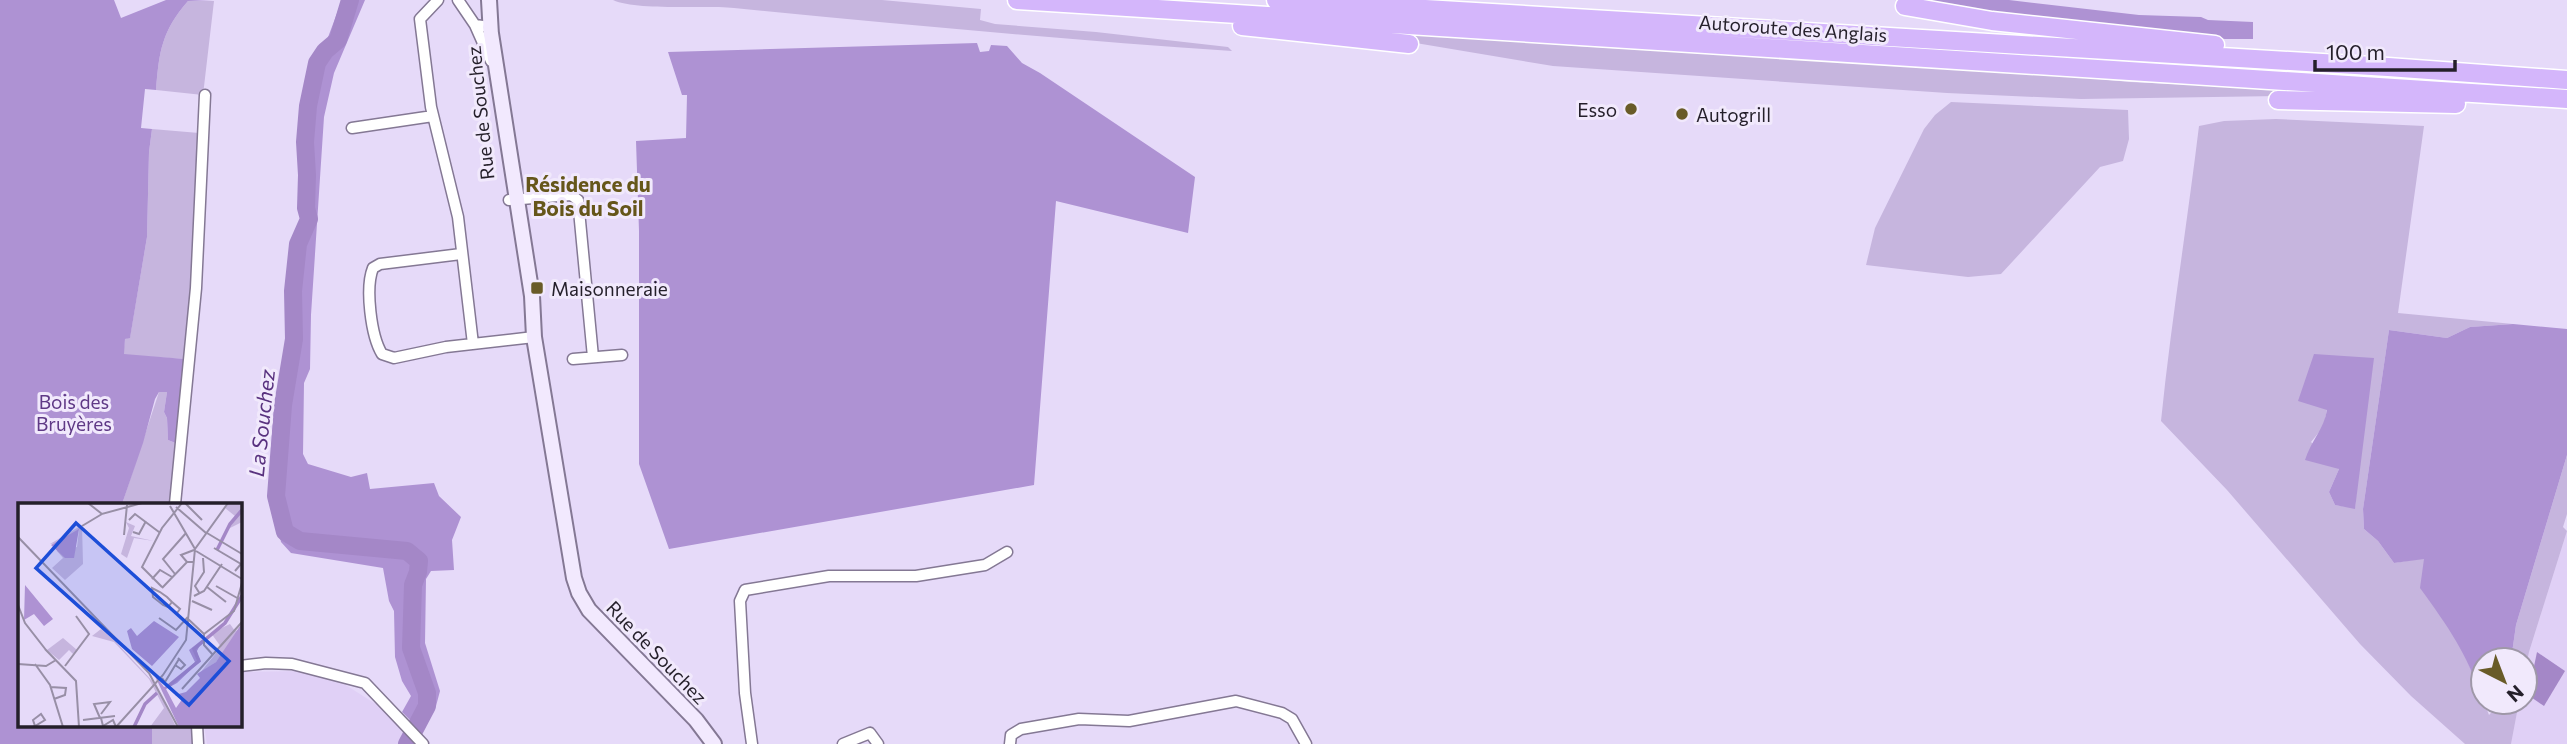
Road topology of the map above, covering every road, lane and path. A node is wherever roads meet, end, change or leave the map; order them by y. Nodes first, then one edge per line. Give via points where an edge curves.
1 (438, 0) edge
2 (458, 0) edge
3 (489, 0) edge
4 (1017, 0) edge
5 (1276, 0) edge
6 (1905, 6) dead end
7 (1146, 10) junction
8 (475, 24) junction
9 (490, 27) junction
10 (1409, 44) dead end
11 (491, 61) junction
12 (2388, 67) junction
13 (2567, 80) edge
14 (205, 95) dead end
15 (2562, 99) edge
16 (2278, 100) dead end
17 (433, 116) junction
18 (352, 128) dead end
19 (513, 199) junction
20 (461, 254) junction
21 (534, 337) junction
22 (473, 344) junction
23 (622, 355) dead end
24 (593, 357) junction
25 (573, 359) dead end
26 (176, 503) edge
27 (1007, 552) dead end
28 (242, 666) edge
29 (197, 726) edge
30 (421, 741) edge
31 (198, 744) edge
32 (714, 744) edge
33 (752, 744) edge
34 (843, 744) edge
35 (878, 744) edge
36 (1010, 744) edge
37 (1306, 744) edge

1 - 17 street via 420,19
2 - 8 street
3 - 9 main road
4 - 7 highway, Autoroute des Anglais
5 - 12 highway, Autoroute des Anglais
6 - 12 highway via 1992,21
7 - 10 highway via 1286,32
7 - 15 highway, Autoroute des Anglais
8 - 9 street
8 - 11 street
9 - 11 main road, Rue de Souchez
9 - 19 main road, Rue de Souchez
11 - 19 main road, Rue de Souchez
12 - 13 highway, Autoroute des Anglais
14 - 26 street via 196,288
15 - 16 highway via 2493,104
17 - 18 street
17 - 20 street via 458,217
19 - 21 main road, Rue de Souchez via 527,316
19 - 24 street via 571,195 578,200
20 - 22 street
20 - 22 street via 373,268 369,278 371,310 382,355 394,358
21 - 22 street
21 - 32 main road, Rue de Souchez via 566,543 579,593 603,626
23 - 24 street
24 - 25 street
27 - 33 street via 985,565 916,576 829,576 745,590 740,601
28 - 30 street via 292,664 365,683
29 - 31 street
34 - 35 street via 870,733
36 - 37 street via 1015,731 1079,719 1129,721 1236,701 1292,719

